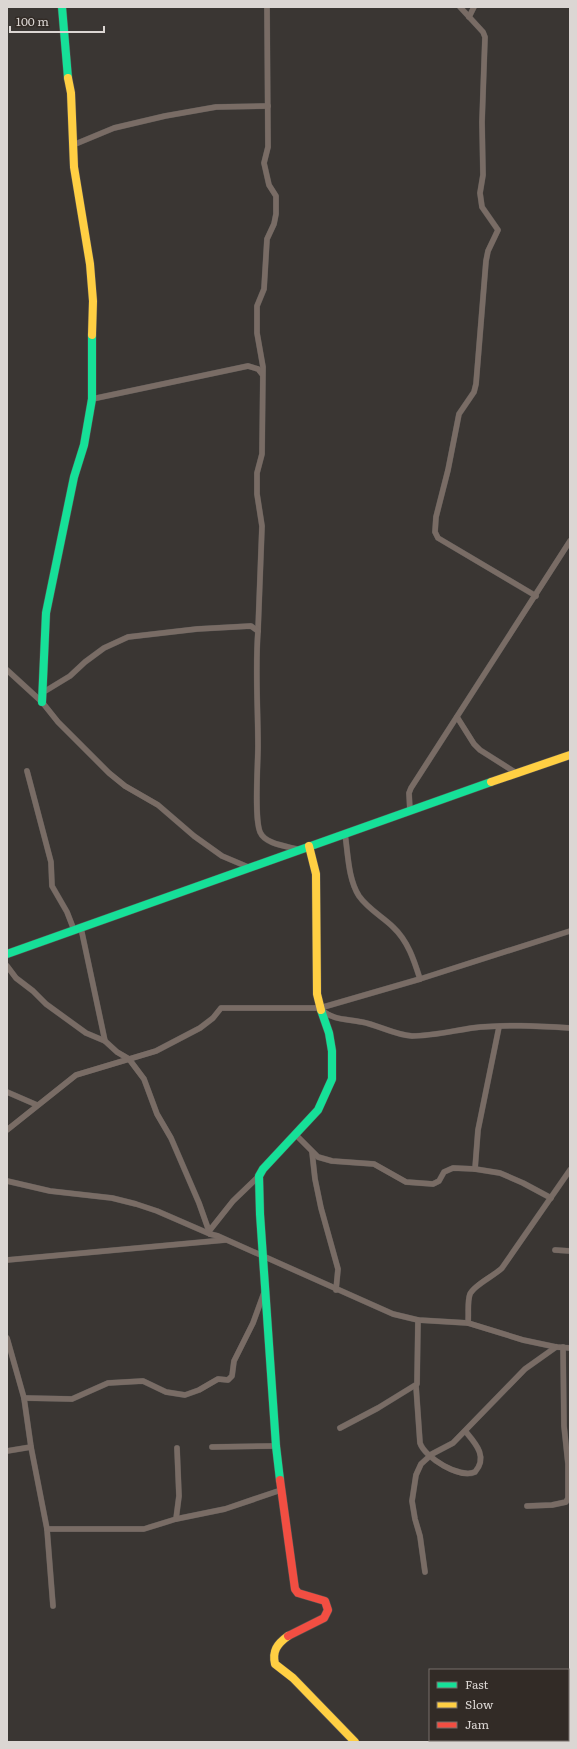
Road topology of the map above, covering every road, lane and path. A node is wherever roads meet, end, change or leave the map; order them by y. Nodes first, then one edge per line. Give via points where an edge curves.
1 (62, 7) edge
2 (267, 7) edge
3 (460, 7) edge
4 (474, 7) edge
5 (469, 17) junction
6 (268, 106) junction
7 (72, 144) junction
8 (262, 374) junction
9 (92, 399) junction
10 (570, 542) edge
11 (536, 596) junction
12 (258, 630) junction
13 (7, 670) edge
14 (42, 693) junction
15 (42, 702) junction
16 (457, 717) junction
17 (570, 755) edge
18 (27, 771) dead end
19 (518, 774) junction
20 (410, 811) junction
21 (345, 834) junction
22 (309, 846) junction
23 (300, 849) junction
24 (248, 867) junction
25 (78, 929) junction
26 (570, 931) edge
27 (7, 954) edge
28 (7, 966) edge
29 (420, 979) junction
30 (320, 1008) junction
31 (499, 1027) junction
32 (570, 1028) edge
33 (105, 1041) junction
34 (129, 1059) junction
35 (7, 1092) edge
36 (37, 1105) junction
37 (7, 1130) edge
38 (296, 1135) junction
39 (312, 1152) junction
40 (475, 1168) junction
41 (570, 1170) edge
42 (259, 1176) junction
43 (7, 1181) edge
44 (551, 1198) junction
45 (210, 1232) junction
46 (225, 1240) junction
47 (555, 1250) dead end
48 (570, 1251) edge
49 (262, 1256) junction
50 (7, 1260) edge
51 (265, 1290) junction
52 (336, 1290) junction
53 (418, 1320) junction
54 (468, 1323) junction
55 (7, 1338) edge
56 (556, 1348) junction
57 (564, 1348) junction
58 (570, 1348) edge
59 (416, 1386) junction
60 (24, 1398) junction
61 (340, 1428) dead end
62 (466, 1432) junction
63 (276, 1446) junction
64 (31, 1447) junction
65 (212, 1447) dead end
66 (568, 1447) edge
67 (177, 1448) dead end
68 (7, 1450) edge
69 (429, 1456) junction
70 (281, 1490) junction
71 (569, 1502) edge
72 (526, 1506) dead end
73 (176, 1519) junction
74 (47, 1530) junction
75 (424, 1572) dead end
76 (53, 1606) dead end
77 (355, 1742) edge

1 - 7 street via 71,93
2 - 6 street
3 - 5 street
4 - 5 street
5 - 11 street via 485,37 483,175 480,193 482,207 498,230 486,261 476,384 474,392 459,414 436,516 435,532 438,538
6 - 7 street via 216,107 165,116 114,128
6 - 8 street via 268,147 264,163 269,185 276,196 276,214 267,239 264,289 257,306
7 - 9 street via 92,287
8 - 9 street via 258,369 248,366
8 - 12 street via 262,454 256,473 262,526
9 - 14 street via 46,613
10 - 11 street
11 - 16 street
12 - 14 street via 246,625 128,637 104,648 70,676
12 - 23 street via 255,661 260,831 265,839
13 - 15 street
14 - 15 street
15 - 24 street via 58,722 125,786 158,805 222,856
16 - 19 street via 480,750
16 - 20 street via 411,788
17 - 19 street
18 - 25 street via 51,862 52,886
19 - 20 street
20 - 21 street
21 - 22 street
21 - 29 street via 352,876 359,896 399,933 410,951
22 - 23 street
22 - 30 street via 316,874 317,975
23 - 24 street
24 - 25 street
25 - 27 street
25 - 33 street
26 - 29 street
28 - 33 street via 16,978 46,1004 86,1033
29 - 30 street
30 - 31 street via 332,1017 372,1024 412,1036
30 - 34 street via 221,1008 200,1028 156,1051
30 - 38 street via 330,1033 332,1079 318,1110
31 - 32 street
31 - 40 street via 478,1130
33 - 34 street
34 - 36 street via 76,1075
34 - 45 street via 144,1079
35 - 36 street
36 - 37 street
38 - 39 street
38 - 42 street
39 - 40 street via 318,1157 332,1161 374,1164 406,1182 433,1184 439,1181 444,1172 453,1168
39 - 52 street via 321,1208 338,1269
40 - 44 street via 500,1173
41 - 44 street
42 - 45 street via 233,1201
42 - 49 street
43 - 45 street via 50,1191 112,1198 136,1204
44 - 54 street via 502,1268 473,1290 470,1295
45 - 46 street
46 - 49 street
46 - 50 street
47 - 48 street
49 - 51 street
49 - 52 street
51 - 60 street via 253,1323 234,1361 232,1376 228,1380 218,1379 185,1396 166,1392 143,1381 108,1383 72,1399
51 - 63 street
52 - 53 street via 393,1314
53 - 54 street
53 - 59 street
54 - 56 street
55 - 60 street
56 - 57 street
56 - 62 street via 525,1369
57 - 58 street
57 - 66 street via 564,1426
59 - 61 street
59 - 69 street via 420,1444
60 - 64 street
62 - 69 street via 453,1443
62 - 69 street via 481,1455 480,1464 475,1472 467,1474 457,1471
63 - 65 street
63 - 70 street
64 - 68 street
64 - 74 street
66 - 71 street
67 - 73 street via 179,1496
69 - 75 street via 419,1468 412,1494
70 - 73 street via 225,1509
70 - 77 street via 295,1589 298,1593 325,1600 328,1610 324,1618 288,1636 276,1647 272,1655 273,1660
71 - 72 street
73 - 74 street via 137,1530
74 - 76 street

